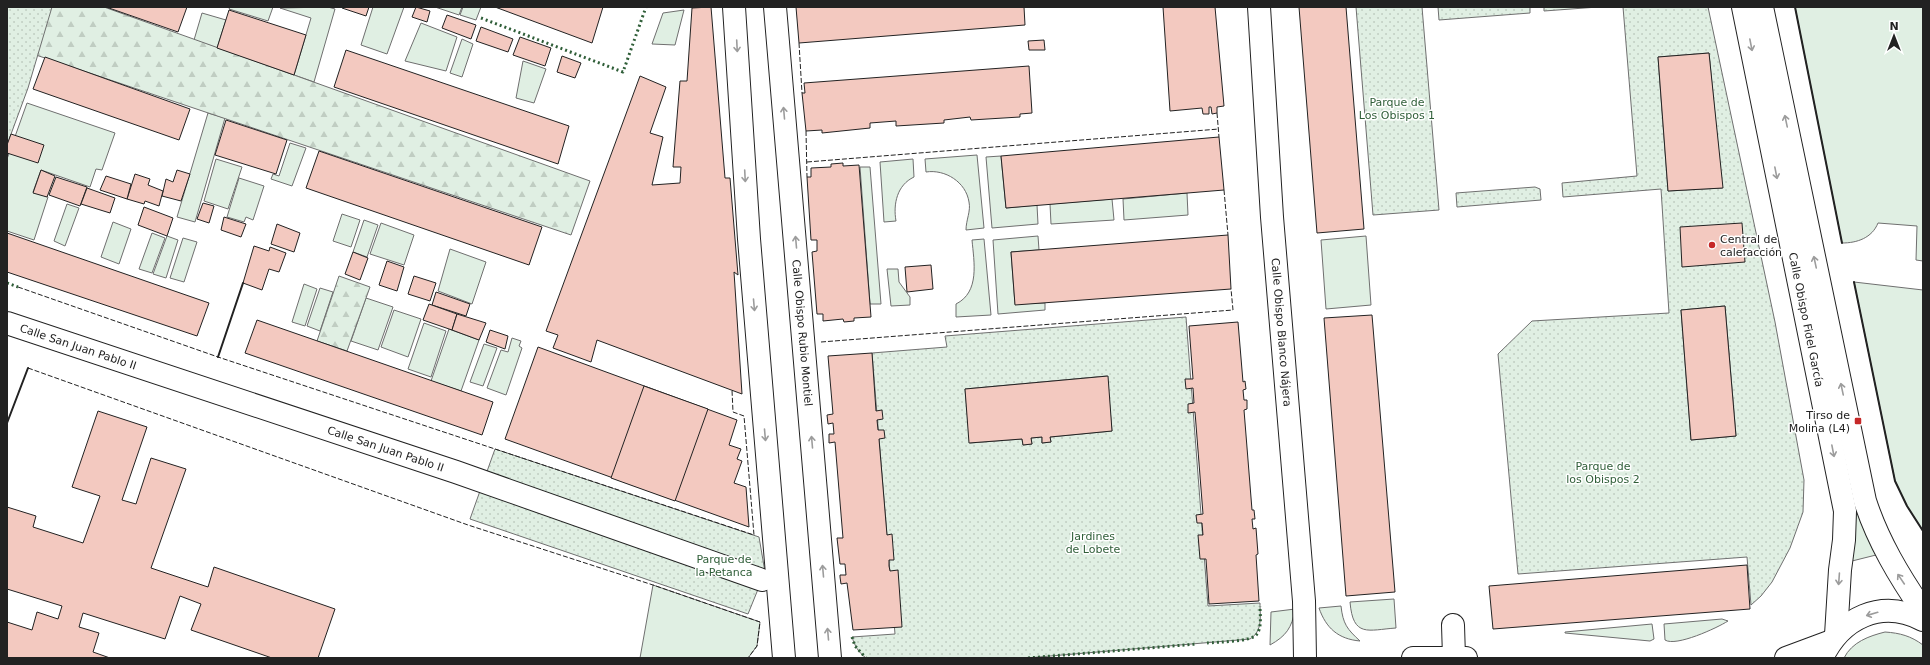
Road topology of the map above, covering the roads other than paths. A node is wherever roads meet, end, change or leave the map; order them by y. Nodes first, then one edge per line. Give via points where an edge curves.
1 (734, 7) edge
2 (775, 7) edge
3 (1259, 7) edge
4 (1743, 7) edge
5 (1762, 7) edge
6 (7, 323) edge
7 (762, 580) dead end
8 (1923, 611) edge
9 (1923, 620) edge
10 (1453, 625) dead end
11 (1829, 645) edge
12 (784, 658) edge
13 (830, 658) edge
14 (1306, 658) edge
15 (1413, 658) edge
16 (1460, 658) edge
17 (1786, 658) edge

1 -> 12 street via 750,247
13 -> 2 street, Calle Obispo Rubio Montiel
3 - 14 street, Calle Obispo Blanco Nájera via 1272,217 1304,602
4 -> 11 street, Calle Obispo Fidel García via 1845,512 1844,540
8 -> 5 street, Calle Obispo Fidel García via 1883,547 1865,500
6 - 7 street, Calle San Juan Pablo II via 456,472
9 -> 11 street via 1896,611 1877,612 1859,618 1842,628
10 - 16 street
11 - 17 street
15 - 16 street

